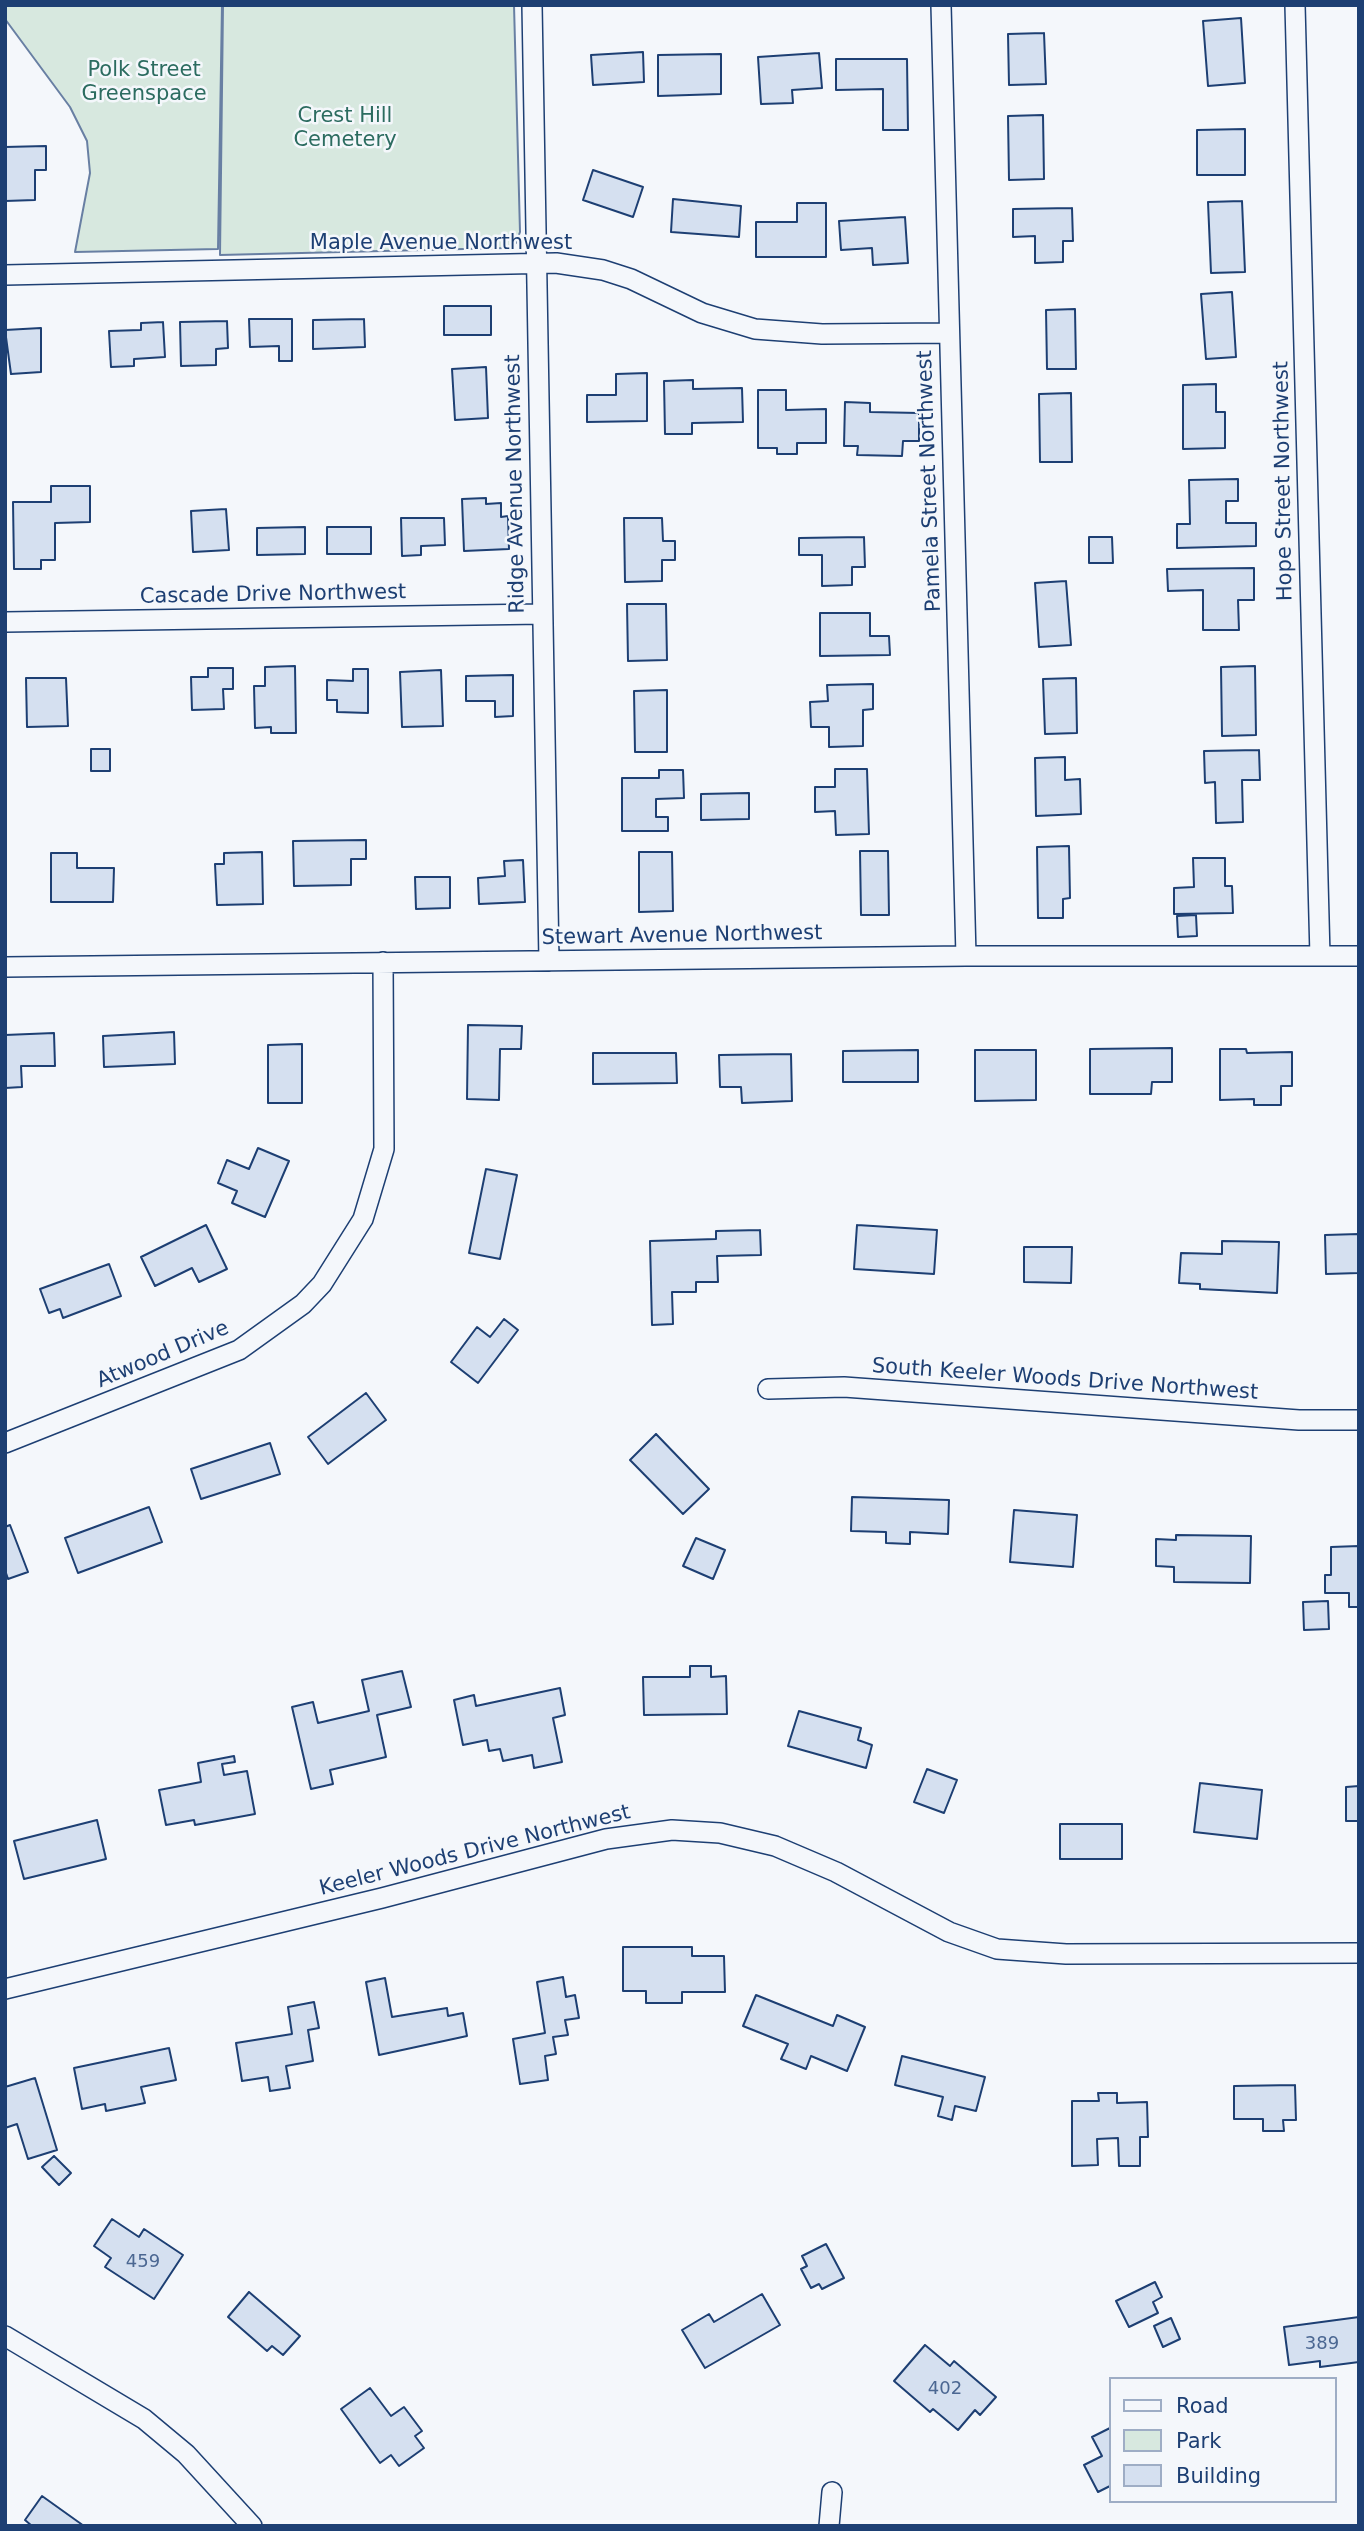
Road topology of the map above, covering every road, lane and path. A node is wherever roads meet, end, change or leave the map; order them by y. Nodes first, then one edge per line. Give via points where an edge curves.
1 (532, 5) edge
2 (941, 5) edge
3 (1295, 5) edge
4 (534, 262) junction
5 (5, 275) edge
6 (948, 333) junction
7 (542, 614) junction
8 (5, 622) edge
9 (966, 956) junction
10 (1320, 956) junction
11 (1359, 956) edge
12 (549, 961) junction
13 (383, 962) junction
14 (5, 967) edge
15 (768, 1389) dead end
16 (1359, 1420) edge
17 (5, 1443) edge
18 (1359, 1952) edge
19 (5, 1989) edge
20 (5, 2336) edge
21 (832, 2492) dead end
22 (253, 2526) edge
23 (829, 2526) edge

1 - 4 street, Ridge Avenue Northwest
2 - 6 street, Pamela Street Northwest
3 - 10 street, Hope Street Northwest
4 - 5 street, Maple Avenue Northwest
4 - 6 street, Maple Avenue Northwest via 603,270 702,313 755,329 822,334
4 - 7 street, Ridge Avenue Northwest
6 - 9 street, Pamela Street Northwest
7 - 8 street, Cascade Drive Northwest
7 - 12 street, Ridge Avenue Northwest
9 - 10 street, Stewart Avenue Northwest
9 - 12 street, Stewart Avenue Northwest
10 - 11 street, Stewart Avenue Northwest
12 - 13 street, Stewart Avenue Northwest
13 - 14 street, Stewart Avenue Northwest
13 - 17 street, Atwood Drive via 384,1149 363,1219 322,1284 282,1321 239,1350
15 - 16 street, South Keeler Woods Drive Northwest via 844,1387 1299,1420
18 - 19 street, Keeler Woods Drive Northwest via 1066,1954 997,1950 949,1932 836,1872 775,1846 720,1833 672,1830 606,1839
20 - 22 street via 144,2419 186,2454
21 - 23 street

